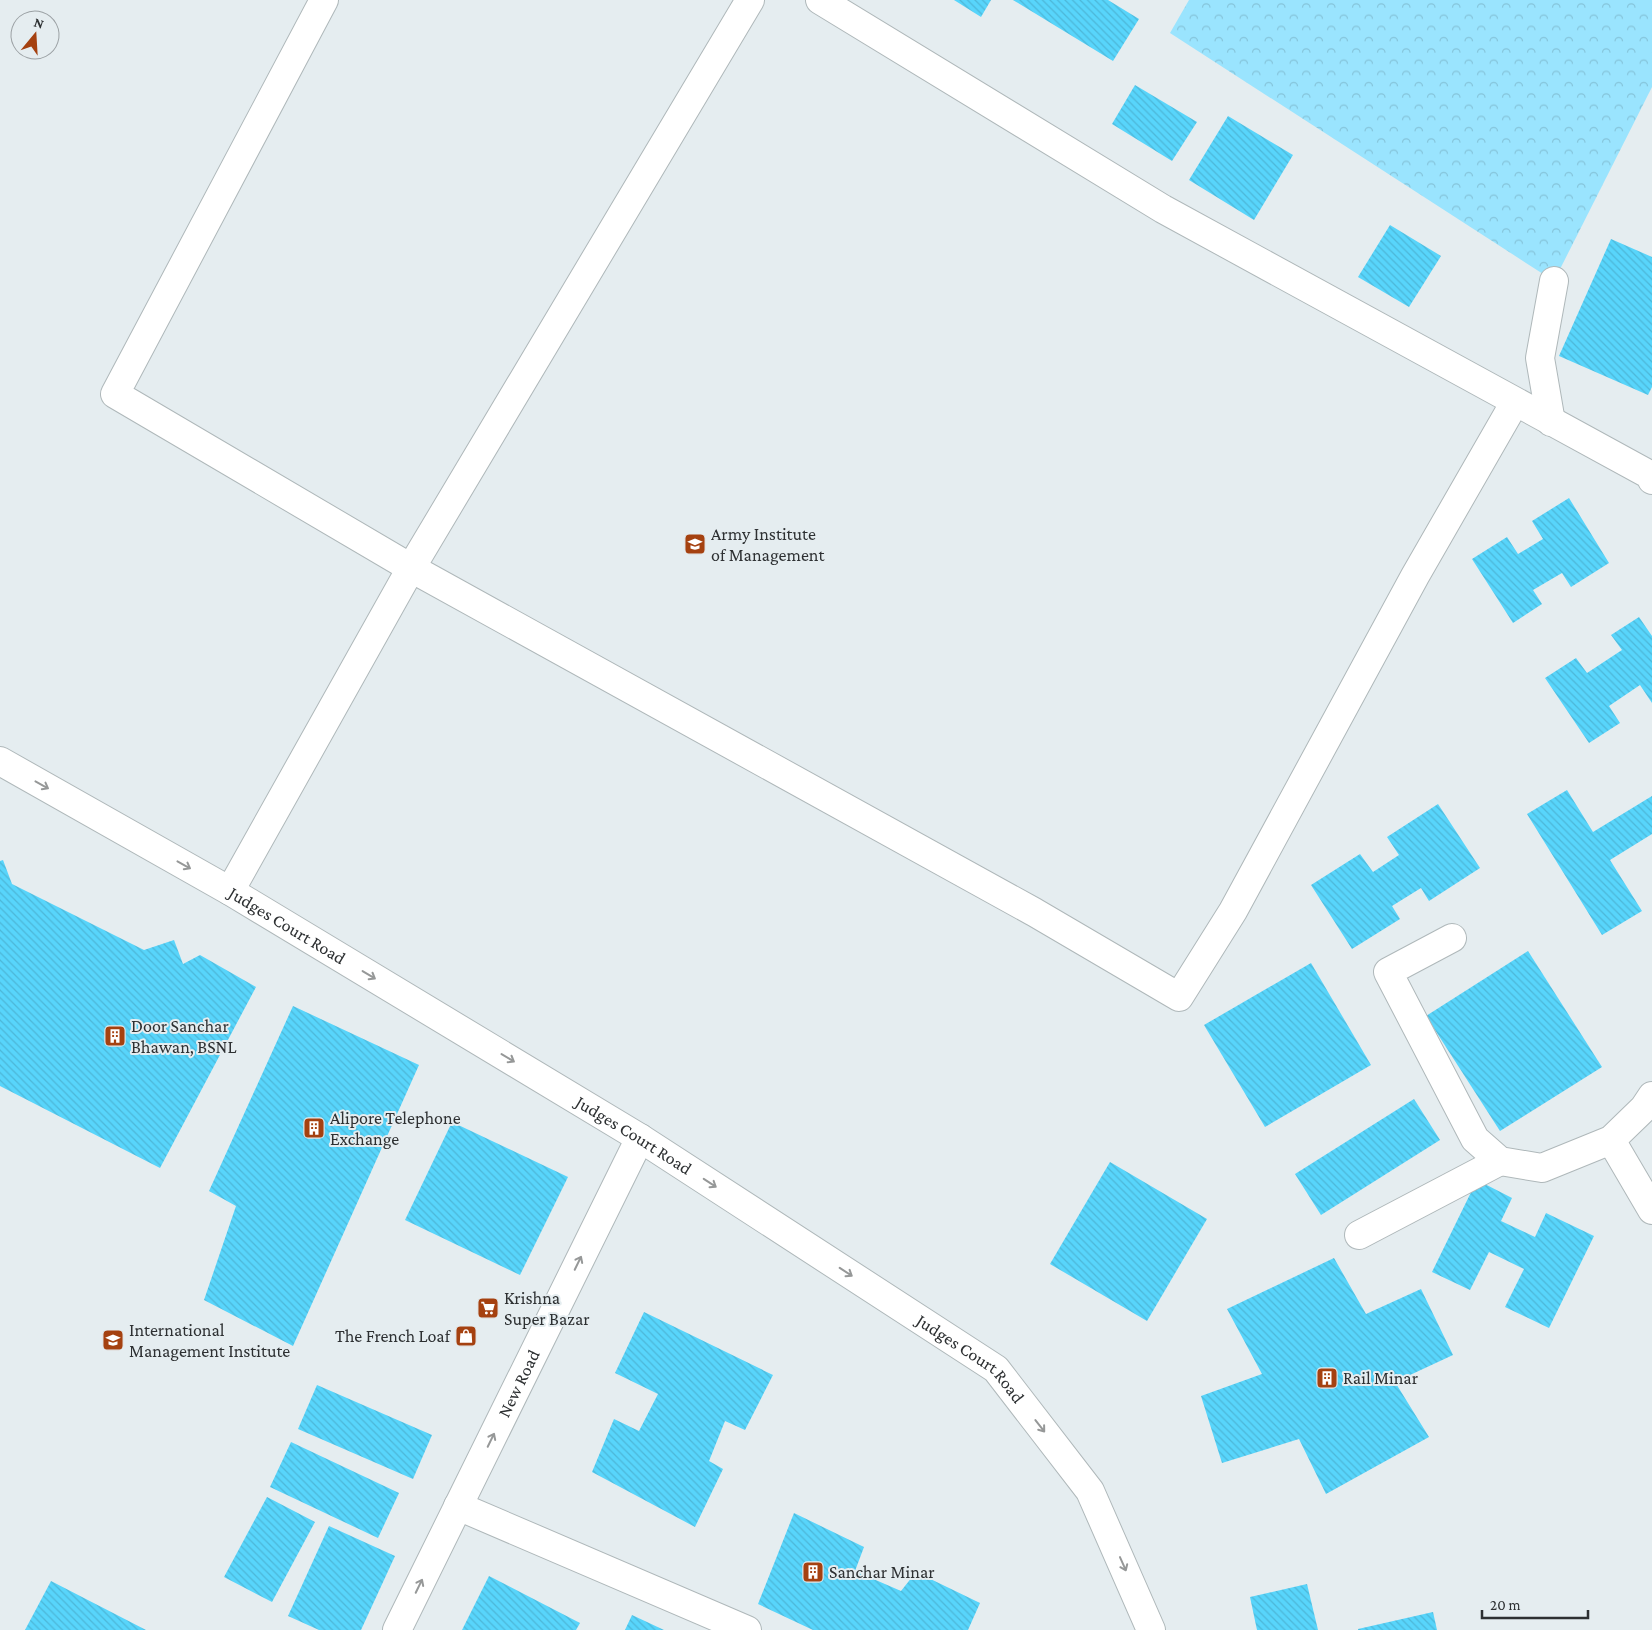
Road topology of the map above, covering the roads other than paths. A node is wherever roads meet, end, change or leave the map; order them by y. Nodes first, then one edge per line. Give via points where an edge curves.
1 (324, 0) edge
2 (750, 0) edge
3 (820, 0) edge
4 (1554, 281) dead end
5 (1515, 402) junction
6 (1551, 422) junction
7 (1651, 475) edge
8 (412, 568) junction
9 (0, 762) edge
10 (230, 891) junction
11 (1452, 938) dead end
12 (1652, 1096) edge
13 (640, 1138) junction
14 (1611, 1140) junction
15 (1500, 1161) junction
16 (1652, 1210) edge
17 (1359, 1234) dead end
18 (458, 1506) junction
19 (397, 1630) edge
20 (747, 1630) edge
21 (1151, 1630) edge

1 - 8 main road via 115,394
2 - 8 main road
3 - 5 main road via 1163,210
4 - 6 main road via 1540,358
5 - 6 main road
5 - 8 main road via 1410,585 1232,911 1179,997 1034,912
6 - 7 main road
8 - 10 main road
9 -> 10 main road, Judges Court Road
10 -> 13 main road, Judges Court Road
11 - 15 main road via 1388,972 1475,1139
12 - 14 main road
18 -> 13 main road, New Road
13 -> 21 main road, Judges Court Road via 996,1369 1090,1491
14 - 15 main road via 1542,1168
14 - 16 main road
15 - 17 main road
19 -> 18 main road, New Road
18 - 20 main road

